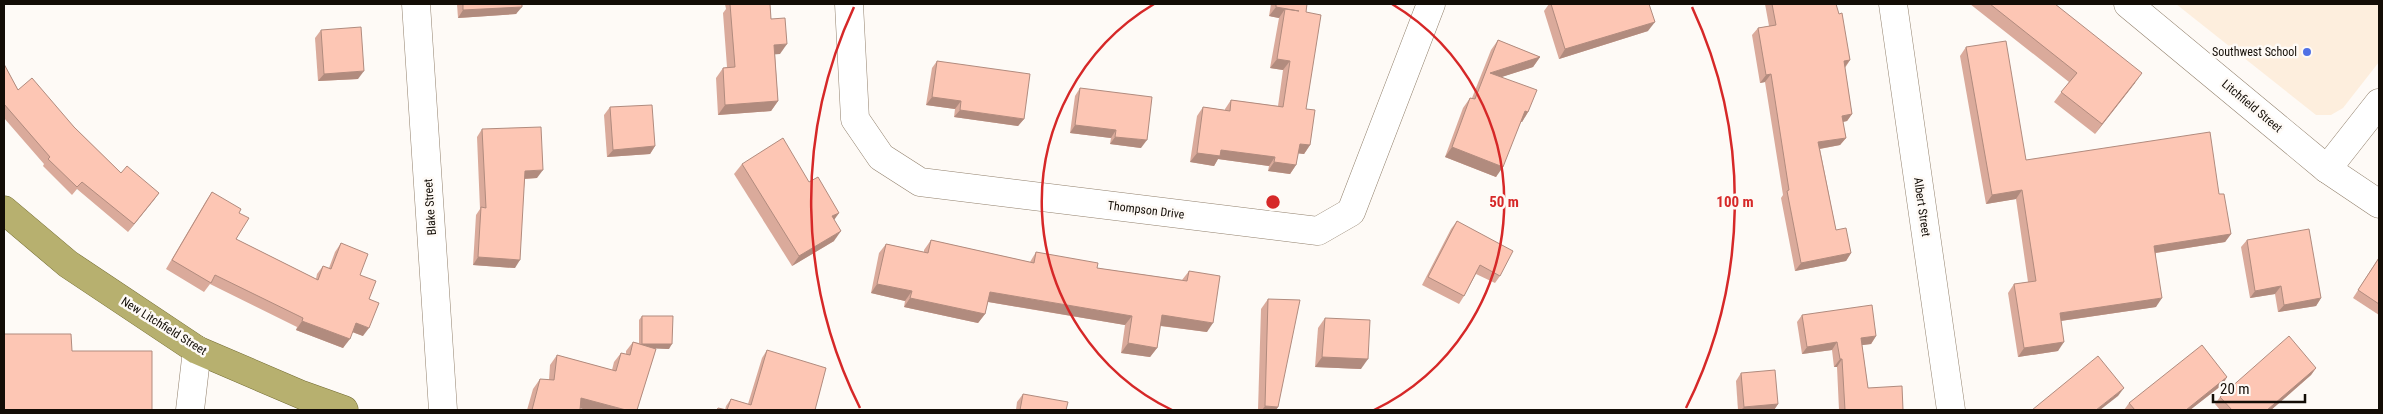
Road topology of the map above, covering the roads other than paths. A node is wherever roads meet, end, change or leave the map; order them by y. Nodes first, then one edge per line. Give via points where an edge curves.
1 (416, 4) edge
2 (849, 4) edge
3 (1431, 4) edge
4 (1893, 4) edge
5 (2128, 4) edge
6 (2379, 103) edge
7 (2327, 169) junction
8 (2379, 204) edge
9 (4, 210) edge
10 (197, 350) junction
11 (190, 410) edge
12 (344, 410) edge
13 (443, 410) edge
14 (1951, 410) edge

1 - 13 street, Blake Street
2 - 3 street, Thompson Drive via 856,119 881,157 920,182 1318,231 1351,212
4 - 14 street, Albert Street
5 - 7 street, Litchfield Street
6 - 7 street
7 - 8 street, Litchfield Street
9 - 10 highway, New Litchfield Street via 68,264
10 - 11 street
10 - 12 highway, New Litchfield Street

